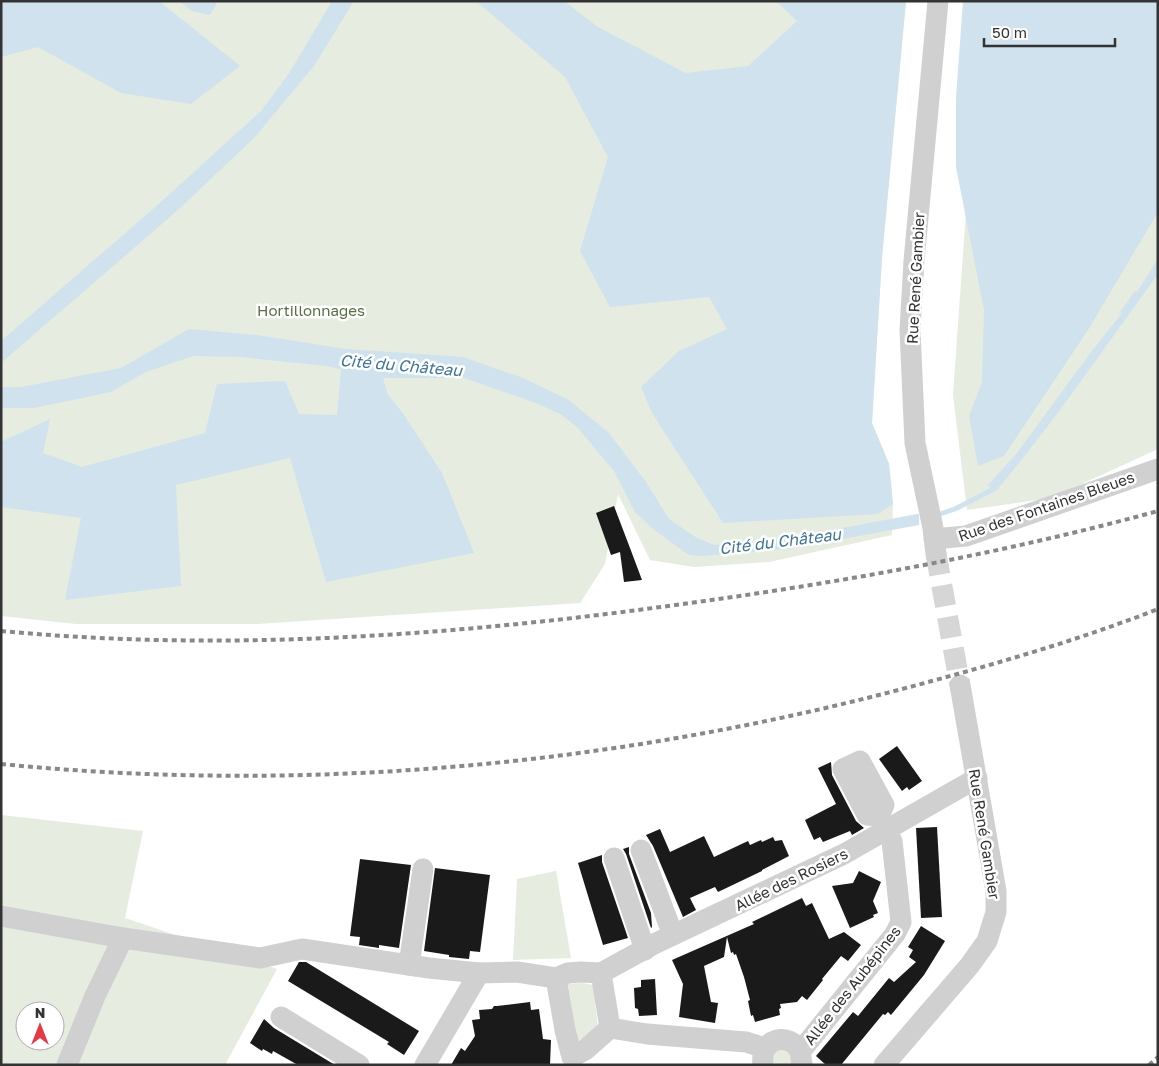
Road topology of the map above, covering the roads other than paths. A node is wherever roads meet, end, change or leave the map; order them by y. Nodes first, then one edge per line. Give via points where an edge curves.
1 (938, 1) edge
2 (1158, 468) edge
3 (935, 546) joint
4 (960, 685) tunnel mouth
5 (977, 778) junction
6 (883, 823) junction
7 (641, 850) dead end
8 (614, 858) dead end
9 (424, 869) dead end
10 (1, 916) edge
11 (673, 936) junction
12 (123, 938) junction
13 (644, 950) junction
14 (409, 965) junction
15 (479, 973) junction
16 (601, 973) junction
17 (556, 978) junction
18 (281, 1017) dead end
19 (610, 1028) junction
20 (764, 1056) edge
21 (801, 1058) edge
22 (572, 1061) edge
23 (67, 1065) edge
24 (359, 1065) edge
25 (426, 1065) edge
26 (884, 1065) edge

1 - 3 street, Rue René Gambier via 910,330 916,443
2 - 3 street, Rue des Fontaines Bleues
4 - 5 street, Rue René Gambier
5 - 6 street, Allée des Rosiers
5 - 26 street, Rue René Gambier via 996,891 996,912 987,941
6 - 11 street, Allée des Rosiers via 844,854
6 - 21 street, Allée des Aubépines via 892,841 901,922
7 - 11 street
8 - 13 street
9 - 14 street
10 - 12 street
11 - 13 street, Allée des Rosiers
12 - 14 street via 260,958 302,950
12 - 23 street
13 - 16 street, Allée des Rosiers
14 - 15 street
15 - 17 street via 517,972
15 - 25 street
16 - 17 street via 568,973
16 - 19 street
17 - 22 street
18 - 24 street
19 - 20 street via 746,1042
19 - 22 street
20 - 21 street via 769,1043 778,1040 794,1044

